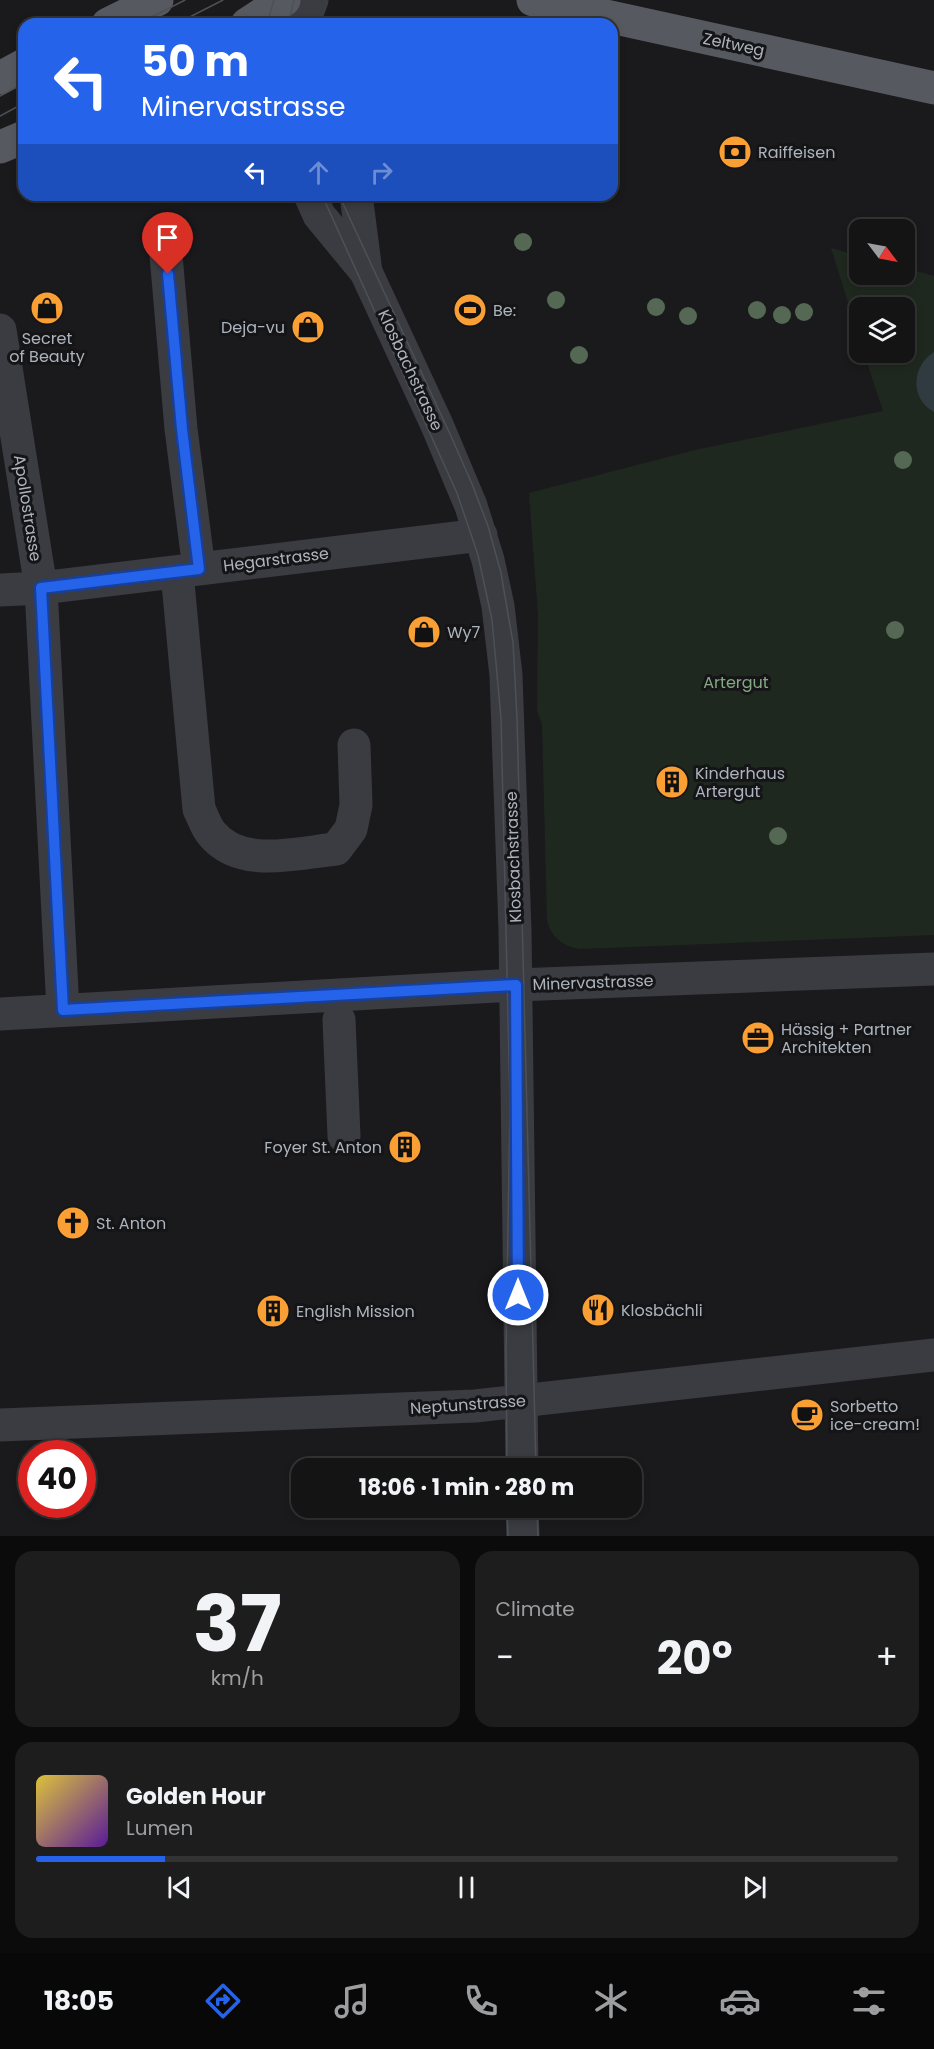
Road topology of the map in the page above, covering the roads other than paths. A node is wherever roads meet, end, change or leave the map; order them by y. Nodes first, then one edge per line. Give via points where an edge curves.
1 (157, 0) edge
2 (285, 0) edge
3 (312, 0) edge
4 (533, 0) edge
5 (620, 9) edge
6 (120, 18) edge
7 (257, 18) edge
8 (305, 18) edge
9 (18, 68) edge
10 (0, 78) edge
11 (934, 88) edge
12 (18, 140) edge
13 (0, 147) edge
14 (313, 201) edge
15 (333, 201) edge
16 (357, 201) edge
17 (166, 255) dead end
18 (366, 272) junction
19 (1, 340) edge
20 (481, 535) junction
21 (188, 570) junction
22 (41, 588) junction
23 (0, 590) edge
24 (354, 745) dead end
25 (934, 969) edge
26 (516, 985) junction
27 (63, 1010) junction
28 (0, 1014) edge
29 (339, 1020) dead end
30 (344, 1136) dead end
31 (931, 1356) edge
32 (520, 1401) junction
33 (0, 1425) edge
34 (522, 1458) edge
35 (522, 1518) edge
36 (523, 1536) edge

1 - 6 main road
2 - 7 main road
3 - 8 street
4 - 5 main road, Zeltweg
5 - 11 main road, Zeltweg
9 - 10 main road
12 - 13 main road
14 - 18 street, Klosbachstrasse via 319,215
15 - 18 street
16 - 18 street, Klosbachstrasse
17 - 21 street via 182,429
18 - 20 street, Klosbachstrasse via 441,435
19 - 22 street, Apollostrasse
20 - 21 street, Hegarstrasse
20 - 26 street, Klosbachstrasse via 495,586 506,675
21 - 22 street, Hegarstrasse
21 - 24 street via 199,809 212,834 233,851 258,857 336,849 351,829 356,805
22 - 23 street, Hegarstrasse
22 - 27 street, Apollostrasse
25 - 26 street, Minervastrasse
26 - 27 street, Minervastrasse
26 - 32 street, Klosbachstrasse
27 - 28 street, Minervastrasse
29 - 30 street
31 - 32 street, Neptunstrasse
32 - 33 street, Neptunstrasse
32 - 34 street, Klosbachstrasse
35 - 36 street

